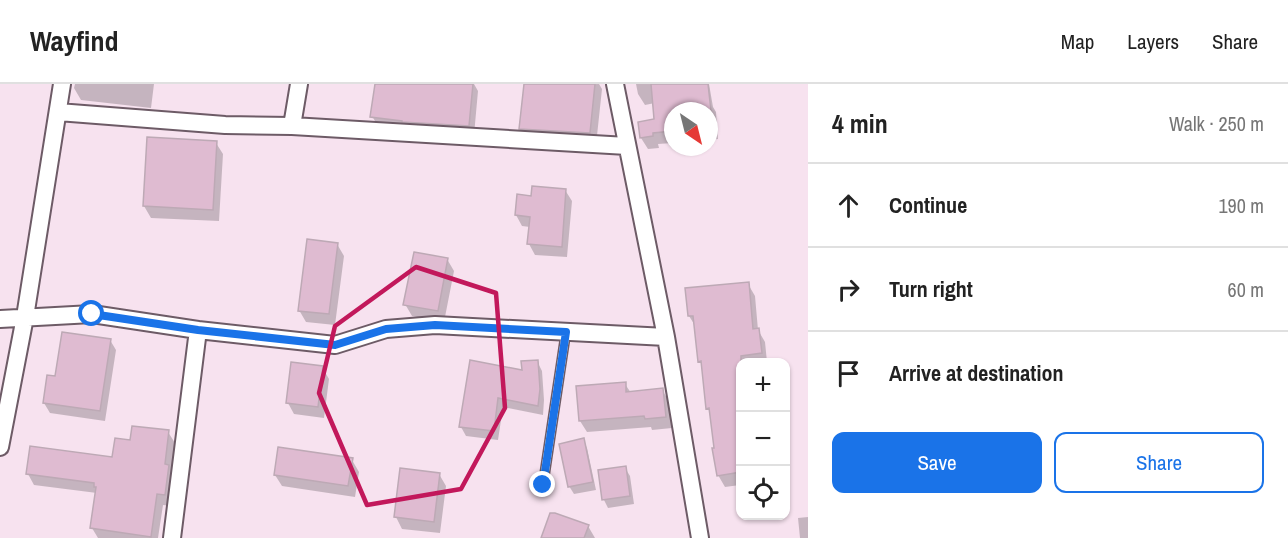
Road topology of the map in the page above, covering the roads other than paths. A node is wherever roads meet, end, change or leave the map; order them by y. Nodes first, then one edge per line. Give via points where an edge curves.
1 (62, 84) edge
2 (299, 84) edge
3 (615, 84) edge
4 (58, 112) junction
5 (292, 126) junction
6 (627, 146) junction
7 (25, 317) junction
8 (0, 319) edge
9 (198, 330) junction
10 (566, 332) junction
11 (666, 337) junction
12 (0, 447) edge
13 (543, 485) dead end
14 (172, 538) edge
15 (700, 538) edge

1 - 4 street
2 - 5 street
3 - 6 street
4 - 5 street via 225,125
4 - 7 street
5 - 6 street
6 - 11 street
7 - 8 street
7 - 9 street via 92,314
7 - 12 street
9 - 10 street via 335,345 386,329 435,325
9 - 14 street
10 - 11 street
10 - 13 lane
11 - 15 street

